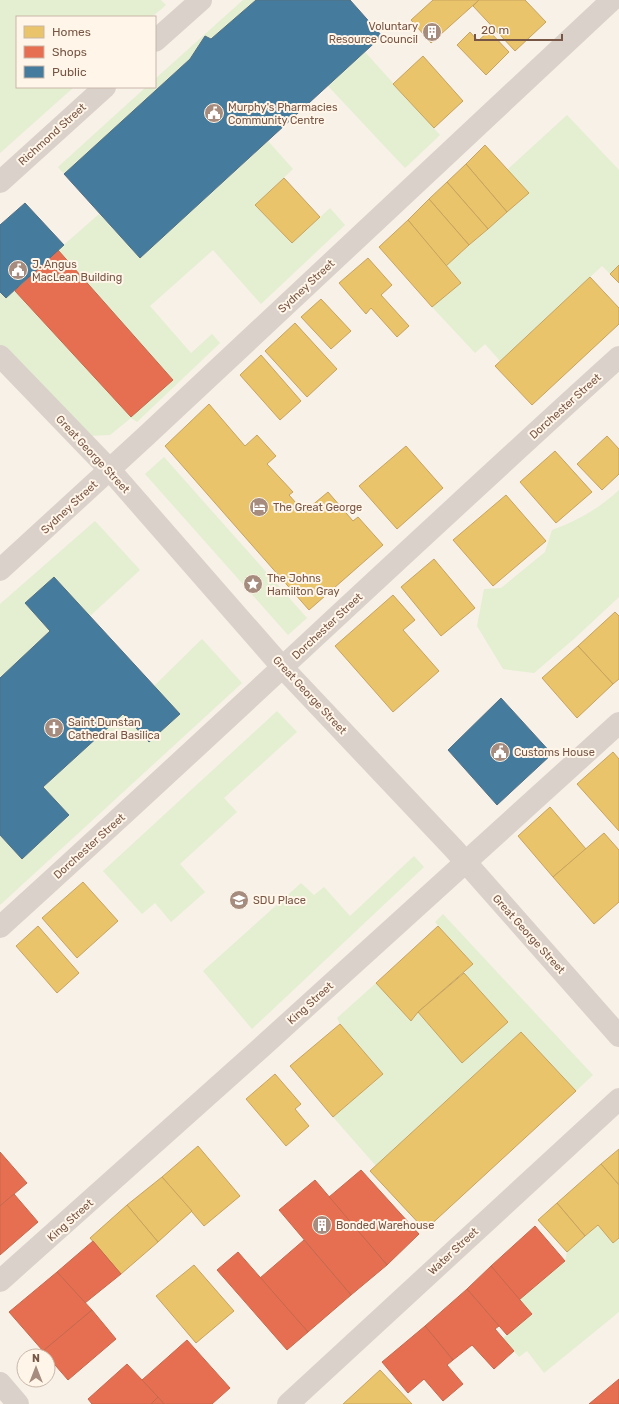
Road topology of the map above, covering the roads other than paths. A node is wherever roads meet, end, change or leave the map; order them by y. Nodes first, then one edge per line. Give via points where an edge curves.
1 (191, 3) edge
2 (612, 4) edge
3 (156, 40) edge
4 (103, 88) edge
5 (0, 182) edge
6 (0, 356) edge
7 (619, 357) edge
8 (110, 470) junction
9 (0, 570) edge
10 (283, 668) junction
11 (619, 723) edge
12 (466, 862) junction
13 (0, 927) edge
14 (619, 1036) edge
15 (619, 1099) edge
16 (0, 1282) edge
17 (0, 1383) edge
18 (18, 1404) edge
19 (288, 1404) edge

1 - 3 street
2 - 8 street, Sydney Street
4 - 5 street, Richmond Street
6 - 8 street, Great George Street
7 - 10 street, Dorchester Street
8 - 9 street, Sydney Street
8 - 10 street, Great George Street
10 - 12 street, Great George Street
10 - 13 street, Dorchester Street
11 - 12 street, King Street
12 - 14 street, Great George Street
12 - 16 street, King Street
15 - 19 street, Water Street
17 - 18 street

